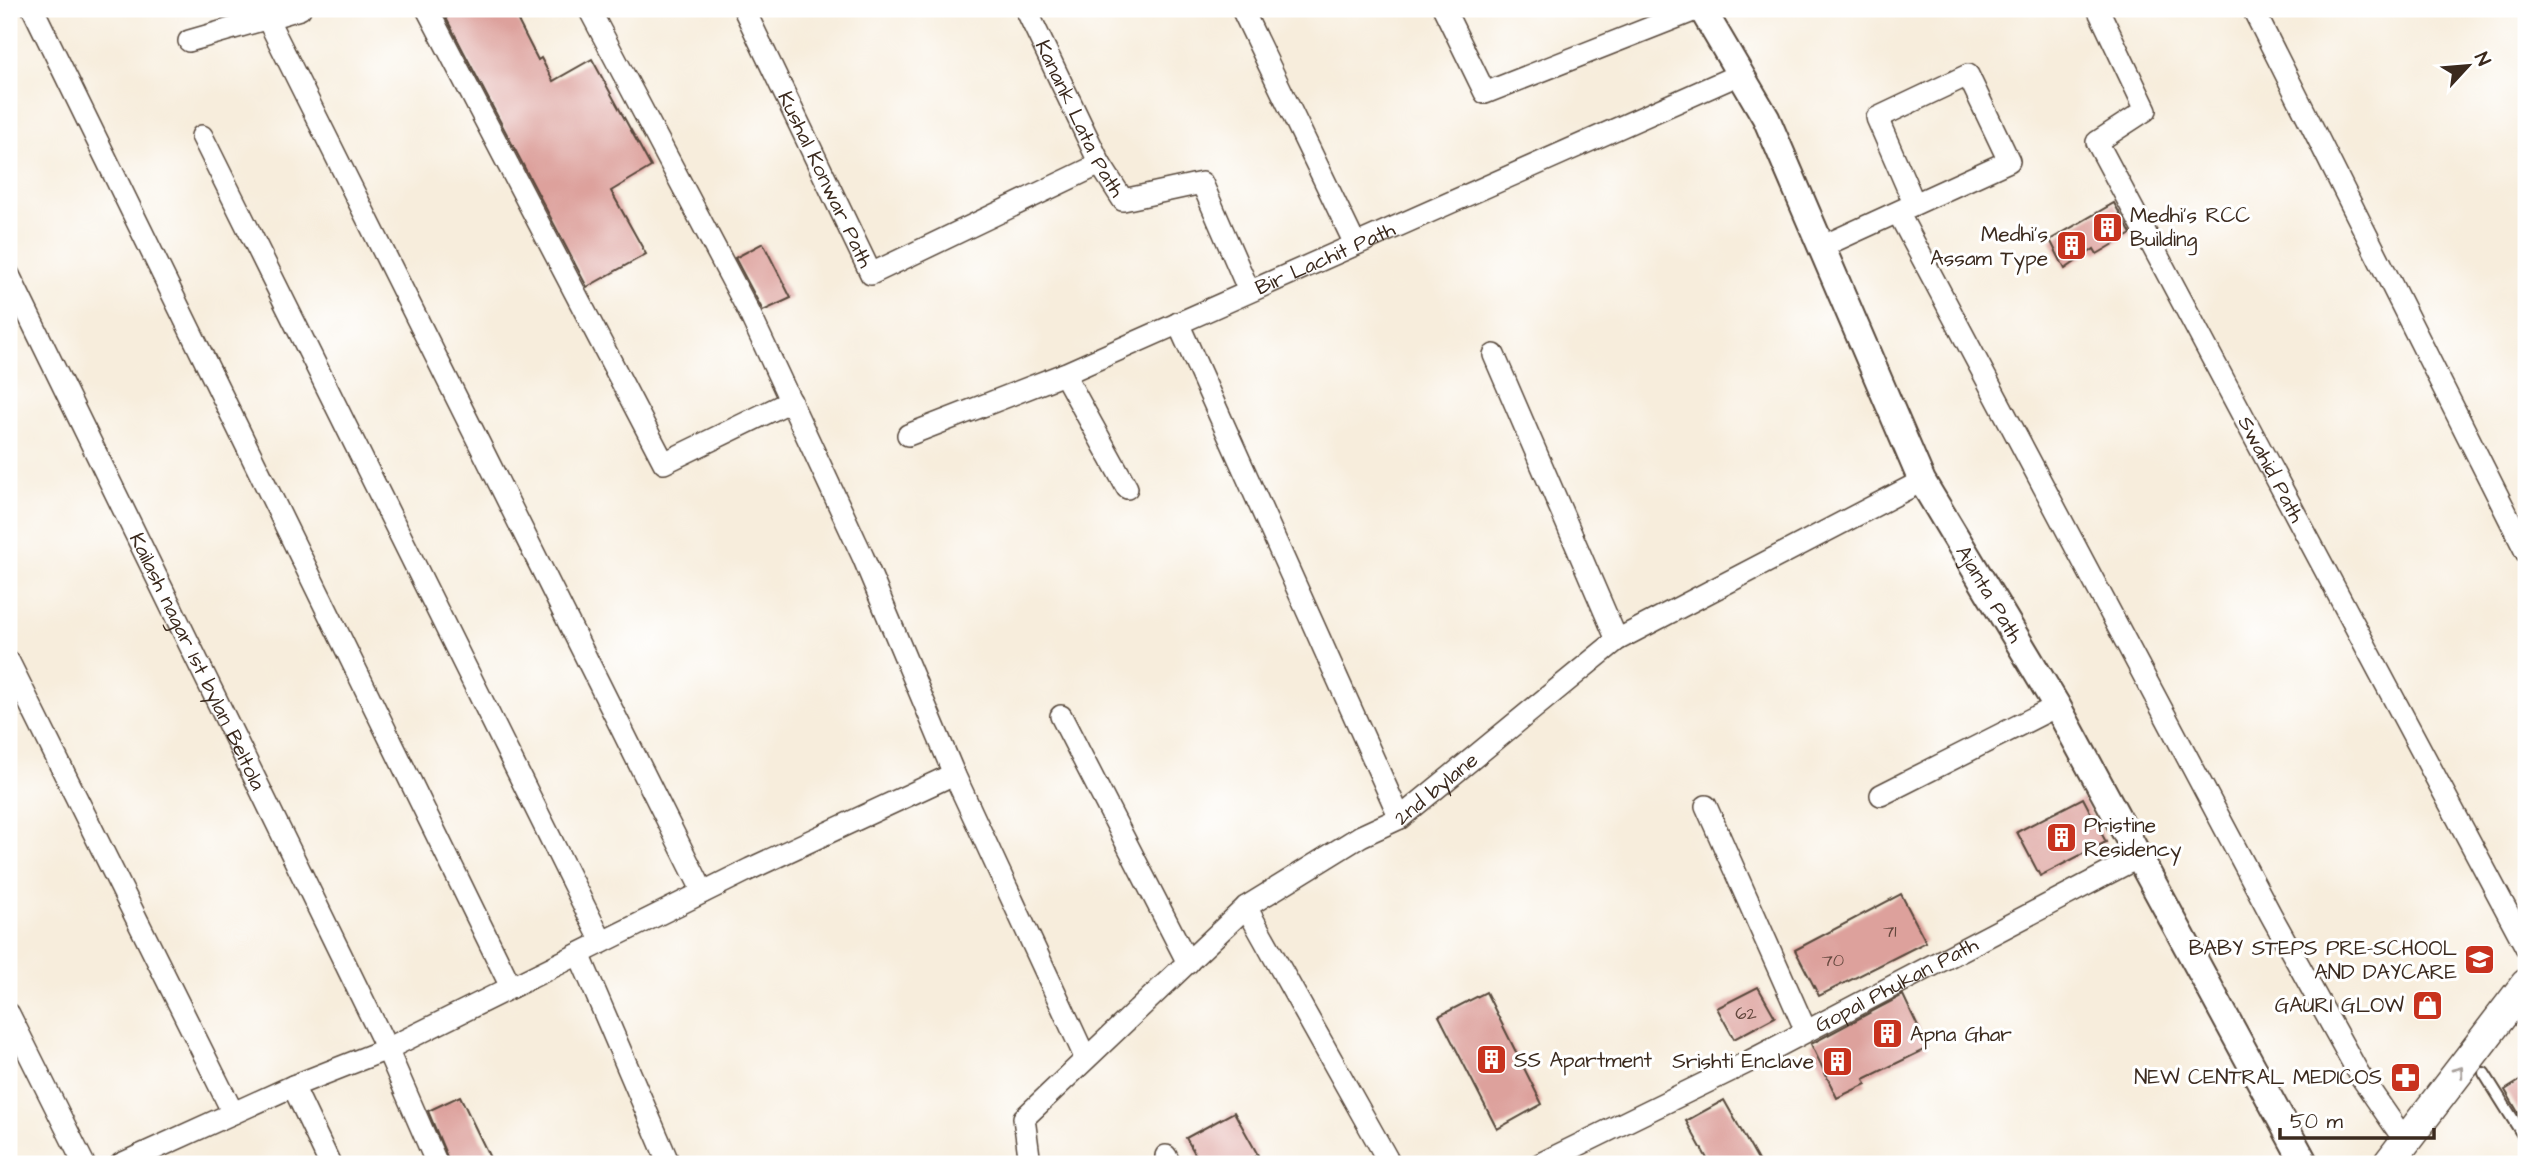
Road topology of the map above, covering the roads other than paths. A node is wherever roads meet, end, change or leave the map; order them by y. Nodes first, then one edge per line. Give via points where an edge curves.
1 (33, 9) edge
2 (300, 9) edge
3 (428, 9) edge
4 (589, 9) edge
5 (744, 9) edge
6 (1026, 9) edge
7 (1242, 9) edge
8 (1444, 9) edge
9 (1700, 9) edge
10 (2098, 9) edge
11 (2253, 9) edge
12 (267, 18) junction
13 (188, 41) dead end
14 (1740, 74) junction
15 (202, 136) dead end
16 (1100, 164) junction
17 (1908, 211) junction
18 (1355, 244) junction
19 (1821, 247) junction
20 (9, 275) edge
21 (1250, 291) junction
22 (1178, 323) junction
23 (1494, 355) dead end
24 (1064, 374) junction
25 (791, 401) junction
26 (908, 435) dead end
27 (1922, 481) junction
28 (1127, 488) dead end
29 (2526, 552) edge
30 (1617, 640) junction
31 (9, 662) edge
32 (2057, 706) junction
33 (1061, 716) dead end
34 (954, 774) junction
35 (1881, 795) dead end
36 (1706, 806) dead end
37 (1400, 818) junction
38 (2139, 857) junction
39 (703, 892) junction
40 (1246, 907) junction
41 (602, 942) junction
42 (2526, 947) edge
43 (579, 954) junction
44 (1188, 962) junction
45 (2526, 984) edge
46 (511, 987) junction
47 (9, 1014) edge
48 (2526, 1017) edge
49 (1806, 1031) junction
50 (387, 1049) junction
51 (1085, 1058) junction
52 (2484, 1073) junction
53 (293, 1086) junction
54 (233, 1113) junction
55 (2526, 1140) edge
56 (2402, 1157) edge
57 (84, 1164) edge
58 (121, 1164) edge
59 (330, 1164) edge
60 (437, 1164) edge
61 (669, 1164) edge
62 (1023, 1164) edge
63 (1390, 1164) edge
64 (1540, 1164) edge
65 (2305, 1164) edge

1 - 46 street
2 - 12 street
3 - 25 street via 664,463
4 - 25 street
5 - 16 street, Kushal Konwar Path via 871,274
6 - 16 street, Kanank Lata Path
7 - 18 street
8 - 9 street via 1485,93
9 - 14 street, Ajanta Path
10 - 42 street, Swahid Path via 2146,110 2097,142
11 - 29 street
12 - 13 street
12 - 39 street
14 - 18 street, Bir Lachit Path
14 - 19 street, Ajanta Path via 1766,118
15 - 41 street
16 - 21 street, Kanank Lata Path via 1123,200 1202,183
17 - 17 street via 2009,161 1968,75 1877,118
17 - 19 street
17 - 56 street via 2277,927
18 - 21 street, Bir Lachit Path
19 - 27 street, Ajanta Path
20 - 50 street, Kailash nagar 1st bylan Beltola
21 - 22 street, Bir Lachit Path
22 - 24 street, Bir Lachit Path
22 - 37 street
23 - 30 street
24 - 26 street, Bir Lachit Path
24 - 28 street
25 - 34 street via 863,557
27 - 30 street, 2nd bylane
27 - 32 street, Ajanta Path
30 - 37 street, 2nd bylane
31 - 54 street
32 - 35 street
32 - 38 street, Ajanta Path
33 - 44 street
34 - 39 street
34 - 51 street
36 - 49 street
37 - 40 street, 2nd bylane via 1361,836
38 - 49 street, Gopal Phukan Path
38 - 65 street, Ajanta Path
39 - 41 street
40 - 44 street, 2nd bylane
40 - 63 street
41 - 43 street
43 - 46 street
43 - 61 street
44 - 51 street, 2nd bylane
56 -> 45 main road
46 - 50 street
47 - 57 street
48 - 52 main road
49 - 64 street, Gopal Phukan Path
50 - 53 street
50 - 60 street, Kailash nagar 1st bylan Beltola
51 - 62 street, 2nd bylane via 1024,1118 1029,1156
52 - 55 lane
52 - 56 main road
53 - 54 street
53 - 59 street
54 - 58 street

